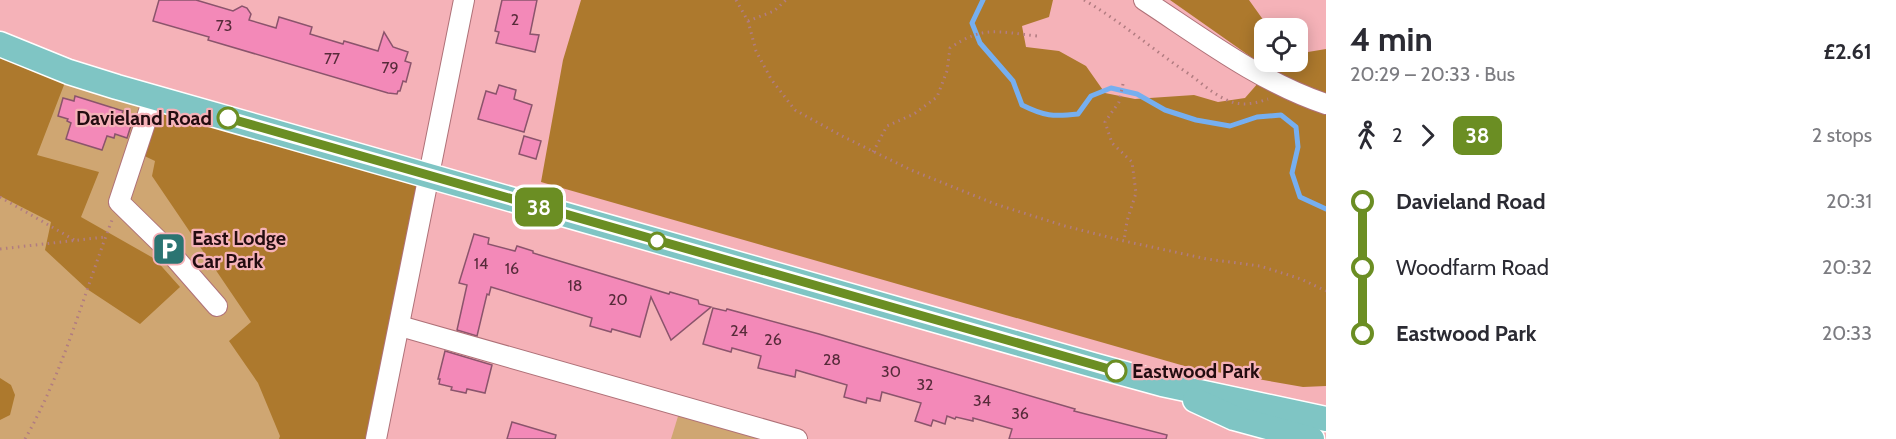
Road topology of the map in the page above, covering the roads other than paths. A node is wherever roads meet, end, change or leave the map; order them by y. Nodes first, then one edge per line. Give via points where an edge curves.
1 (464, 0) edge
2 (1144, 0) edge
3 (0, 44) edge
4 (154, 96) junction
5 (1326, 104) edge
6 (431, 176) junction
7 (217, 306) dead end
8 (400, 327) junction
9 (1162, 384) junction
10 (1216, 394) junction
11 (1326, 403) edge
12 (1326, 419) edge
13 (376, 439) edge
14 (797, 439) edge
15 (1312, 439) edge

1 - 6 street
2 - 5 street via 1283,86
3 - 4 main road via 69,72
4 - 6 main road
4 - 7 street via 119,202
6 - 8 street
6 - 9 main road
8 - 13 street
8 - 14 street
9 - 10 main road
9 - 15 main road via 1234,418
10 - 11 main road
10 - 12 main road

